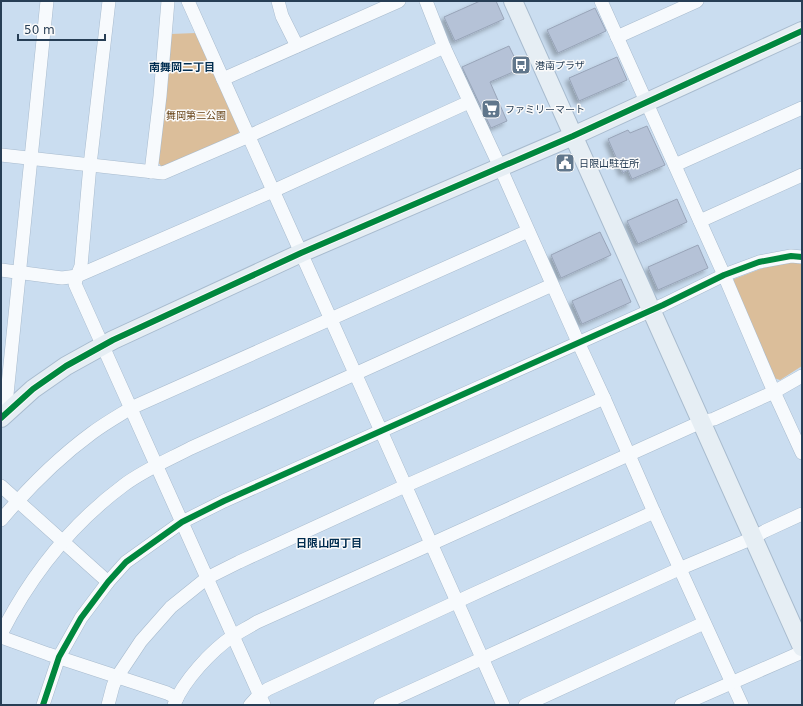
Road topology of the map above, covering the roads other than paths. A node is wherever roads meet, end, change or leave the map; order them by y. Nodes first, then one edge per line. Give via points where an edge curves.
1 (47, 1) edge
2 (109, 1) edge
3 (168, 1) edge
4 (188, 1) edge
5 (278, 1) edge
6 (399, 1) edge
7 (426, 1) edge
8 (513, 1) edge
9 (601, 1) edge
10 (697, 1) edge
11 (802, 31) edge
12 (618, 37) junction
13 (297, 46) junction
14 (444, 47) junction
15 (223, 79) junction
16 (470, 102) junction
17 (647, 103) junction
18 (802, 108) edge
19 (249, 136) junction
20 (573, 136) junction
21 (1, 156) edge
22 (31, 158) junction
23 (90, 165) junction
24 (675, 165) junction
25 (500, 167) junction
26 (151, 172) junction
27 (802, 175) edge
28 (273, 191) junction
29 (700, 222) junction
30 (528, 231) junction
31 (301, 253) junction
32 (802, 257) edge
33 (1, 270) edge
34 (19, 273) junction
35 (724, 275) junction
36 (77, 276) junction
37 (552, 285) junction
38 (651, 310) junction
39 (331, 319) junction
40 (578, 342) junction
41 (102, 346) junction
42 (356, 374) junction
43 (802, 376) edge
44 (774, 392) junction
45 (604, 398) junction
46 (131, 408) junction
47 (3, 416) edge
48 (701, 422) junction
49 (381, 431) junction
50 (801, 450) edge
51 (630, 455) junction
52 (156, 465) junction
53 (1, 486) edge
54 (405, 486) junction
55 (17, 501) junction
56 (654, 512) junction
57 (802, 514) edge
58 (1, 520) edge
59 (182, 522) junction
60 (753, 538) junction
61 (62, 541) junction
62 (431, 544) junction
63 (679, 569) junction
64 (207, 578) junction
65 (108, 582) junction
66 (457, 601) junction
67 (704, 623) junction
68 (1, 634) edge
69 (232, 636) junction
70 (1, 637) edge
71 (802, 647) edge
72 (802, 652) edge
73 (59, 657) junction
74 (482, 658) junction
75 (117, 677) junction
76 (732, 682) junction
77 (262, 700) edge
78 (176, 702) edge
79 (43, 705) edge
80 (108, 705) edge
81 (250, 705) edge
82 (380, 705) edge
83 (502, 705) edge
84 (525, 705) edge
85 (681, 705) edge
86 (742, 705) edge

1 - 22 street
2 - 23 street
3 - 26 street
4 - 15 street
5 - 13 street via 282,16
6 - 13 street
7 - 14 street
8 - 20 street
9 - 12 street
10 - 12 street
11 - 17 street
12 - 17 street
13 - 15 street
14 - 16 street
14 - 19 street
15 - 19 street
16 - 25 street
16 - 28 street
17 - 20 street
17 - 24 street
18 - 24 street
19 - 26 street via 164,173
19 - 28 street
20 - 25 street
20 - 38 street
21 - 22 street
22 - 23 street
22 - 34 street
23 - 26 street
23 - 36 street via 81,266
24 - 29 street
25 - 30 street
25 - 31 street
27 - 29 street
28 - 31 street
28 - 36 street
29 - 35 street
30 - 37 street
30 - 39 street
31 - 39 street
31 - 41 street
32 - 35 street via 791,256 759,262
33 - 34 street
34 - 36 street via 62,278
34 - 47 street
35 - 38 street
35 - 44 street
36 - 41 street via 75,284
37 - 40 street
37 - 42 street
38 - 40 street
38 - 48 street
39 - 42 street
39 - 46 street
40 - 45 street
40 - 49 street
41 - 46 street
41 - 47 street via 66,366 33,389
42 - 49 street
42 - 52 street
43 - 44 street
44 - 48 street
44 - 50 street
45 - 51 street
45 - 54 street
46 - 52 street
46 - 55 street via 93,432 48,469
48 - 51 street
48 - 60 street
49 - 54 street
49 - 59 street via 224,500
51 - 56 street
51 - 62 street
52 - 59 street
52 - 61 street via 92,511
53 - 55 street
54 - 62 street
54 - 64 street
55 - 58 street
55 - 61 street
56 - 63 street
56 - 66 street
57 - 60 street
59 - 64 street
59 - 65 street via 126,562
60 - 63 street
60 - 71 street
61 - 65 street
61 - 68 street via 40,570
62 - 66 street
62 - 69 street via 257,622
63 - 67 street
63 - 74 street
64 - 69 street
64 - 75 street via 171,607 142,641
65 - 73 street via 81,618
66 - 74 street
66 - 77 street via 268,689
67 - 76 street
67 - 84 street
69 - 77 street
69 - 78 street via 209,656 190,678
70 - 73 street
72 - 76 street
73 - 75 street
73 - 79 street
74 - 82 street
74 - 83 street
75 - 78 street via 167,693
75 - 80 street
76 - 85 street
76 - 86 street
77 - 81 street

